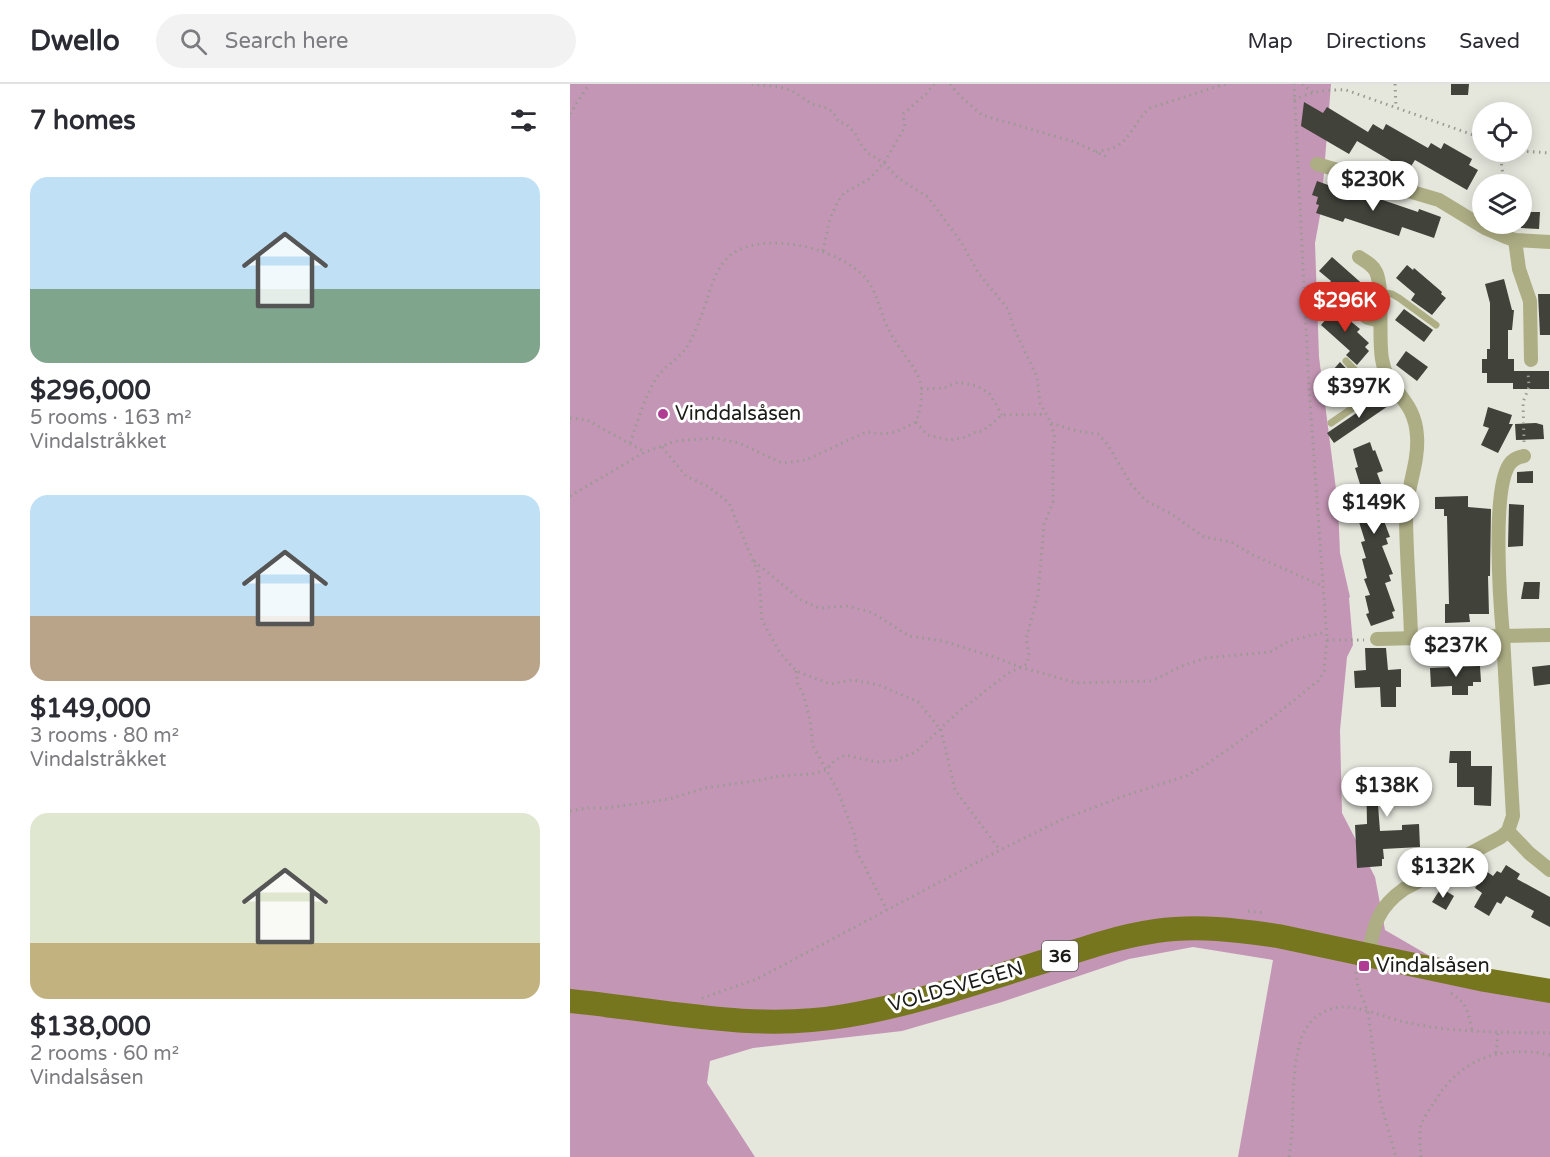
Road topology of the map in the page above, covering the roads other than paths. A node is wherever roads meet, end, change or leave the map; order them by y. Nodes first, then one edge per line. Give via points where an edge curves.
1 (1317, 164) dead end
2 (1515, 240) junction
3 (1550, 242) edge
4 (1359, 257) dead end
5 (1379, 292) junction
6 (1328, 293) dead end
7 (1379, 324) junction
8 (1436, 325) dead end
9 (1531, 360) road end
10 (1346, 361) dead end
11 (1393, 385) junction
12 (1376, 392) junction
13 (1331, 423) dead end
14 (1524, 456) road end
15 (1550, 635) edge
16 (1503, 636) junction
17 (1412, 637) junction
18 (1377, 639) road end
19 (1508, 831) junction
20 (1550, 870) edge
21 (1363, 954) junction
22 (1550, 991) edge
23 (570, 1001) edge

1 - 2 street via 1432,198
2 - 3 street
2 - 9 street via 1519,269 1530,301
4 - 5 street via 1376,272
5 - 7 street
5 - 8 lane via 1399,298
6 - 7 lane via 1366,321
7 - 11 street via 1382,359
10 - 12 lane
11 - 12 lane
11 - 17 street via 1413,413 1418,437 1407,513
12 - 13 lane
14 - 16 street via 1509,464 1503,478 1499,565
15 - 16 street
16 - 17 street
16 - 19 street via 1513,816
17 - 18 street
19 - 20 street
19 - 21 street via 1391,898 1376,920
21 - 22 highway, VOLDSVEGEN / 36
21 - 23 highway, VOLDSVEGEN / 36 via 1246,931 1177,928 1108,941 906,1004 818,1020 735,1021

